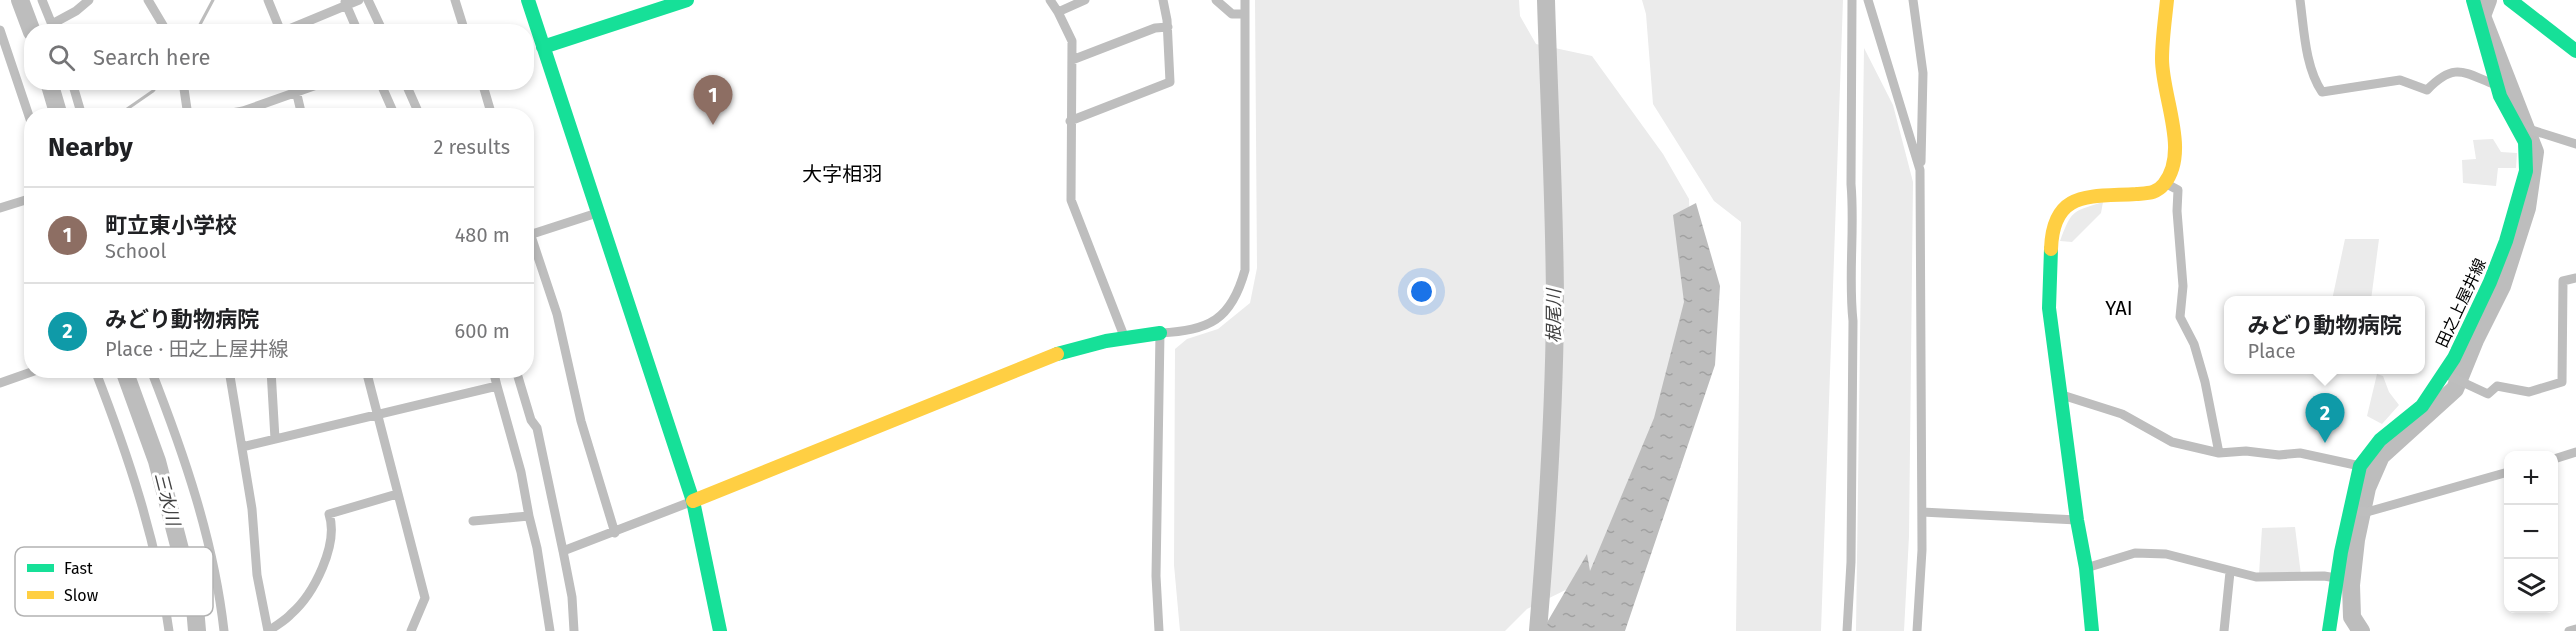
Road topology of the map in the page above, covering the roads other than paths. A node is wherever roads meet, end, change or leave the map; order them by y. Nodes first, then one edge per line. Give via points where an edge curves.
1 (42, 0) edge
2 (89, 0) edge
3 (147, 0) edge
4 (268, 0) edge
5 (359, 0) edge
6 (368, 0) edge
7 (455, 0) edge
8 (528, 0) edge
9 (687, 0) edge
10 (1050, 0) edge
11 (1085, 0) edge
12 (1162, 0) edge
13 (1216, 0) edge
14 (1245, 0) edge
15 (1852, 0) edge
16 (1868, 0) edge
17 (1913, 0) edge
18 (2167, 0) edge
19 (2300, 0) edge
20 (2473, 0) edge
21 (2510, 0) edge
22 (345, 3) edge
23 (1058, 12) junction
24 (1245, 14) junction
25 (52, 24) edge
26 (59, 24) edge
27 (162, 24) edge
28 (278, 24) edge
29 (299, 24) edge
30 (354, 24) edge
31 (378, 24) edge
32 (462, 24) edge
33 (1168, 27) junction
34 (1, 36) edge
35 (543, 47) junction
36 (2576, 51) edge
37 (1072, 60) junction
38 (2496, 85) junction
39 (74, 90) edge
40 (184, 90) edge
41 (296, 90) edge
42 (305, 90) edge
43 (384, 90) edge
44 (409, 90) edge
45 (484, 90) edge
46 (297, 93) junction
47 (26, 108) edge
48 (80, 108) edge
49 (187, 108) edge
50 (257, 108) edge
51 (300, 108) edge
52 (391, 108) edge
53 (416, 108) edge
54 (490, 108) edge
55 (1070, 122) junction
56 (2519, 126) junction
57 (2576, 144) edge
58 (1920, 170) junction
59 (2165, 183) junction
60 (24, 200) edge
61 (0, 208) edge
62 (597, 213) junction
63 (534, 233) edge
64 (534, 249) edge
65 (2576, 278) edge
66 (1160, 333) junction
67 (1124, 336) junction
68 (24, 374) edge
69 (98, 378) edge
70 (154, 378) edge
71 (230, 378) edge
72 (271, 378) edge
73 (368, 378) edge
74 (495, 378) edge
75 (518, 378) edge
76 (2453, 379) junction
77 (0, 382) edge
78 (497, 386) junction
79 (2059, 394) junction
80 (378, 415) junction
81 (275, 439) junction
82 (242, 447) junction
83 (2576, 452) edge
84 (2219, 453) junction
85 (2558, 457) edge
86 (2360, 465) junction
87 (2504, 473) edge
88 (397, 494) junction
89 (693, 501) junction
90 (2350, 510) junction
91 (1922, 512) junction
92 (529, 516) junction
93 (2077, 520) junction
94 (473, 521) dead end
95 (615, 533) junction
96 (154, 547) edge
97 (208, 547) edge
98 (563, 552) junction
99 (2086, 568) junction
100 (213, 569) edge
101 (2230, 572) junction
102 (2336, 578) junction
103 (168, 616) edge
104 (2576, 629) edge
105 (170, 631) edge
106 (224, 631) edge
107 (268, 631) edge
108 (411, 631) edge
109 (550, 631) edge
110 (574, 631) edge
111 (720, 631) edge
112 (1159, 631) edge
113 (1847, 631) edge
114 (1917, 631) edge
115 (2092, 631) edge
116 (2224, 631) edge
117 (2329, 631) edge
118 (2569, 631) edge

1 - 25 street
2 - 26 street
3 - 27 street
4 - 28 street
5 - 22 street
6 - 31 street
7 - 32 street
8 - 35 main road
9 - 35 main road
10 - 23 street
11 - 23 street
12 - 33 street
13 - 24 street via 1232,14
14 - 24 street
15 - 113 street via 1853,321
16 - 58 street
17 - 58 street via 1923,73
18 - 59 main road via 2162,61 2176,154
19 - 38 street via 2307,49 2322,92 2400,80 2427,90 2456,70
20 - 38 main road, 田之上屋井線
21 - 36 main road
22 - 29 street
22 - 30 street
23 - 37 street via 1072,41
24 - 66 street via 1245,270 1239,292 1212,323 1192,331
33 - 37 street via 1155,28
33 - 55 street via 1170,82
34 - 47 street
35 - 62 main road
37 - 55 street
38 - 56 main road, 田之上屋井線 via 2506,111
39 - 48 street
40 - 49 street
41 - 46 street
42 - 46 street
43 - 52 street
44 - 53 street
45 - 54 street
46 - 50 street
46 - 51 street
55 - 67 street via 1071,200
56 - 57 street
56 - 76 main road, 田之上屋井線 via 2527,149 2525,181
58 - 91 street
59 - 79 main road via 2154,193 2085,197 2065,206 2052,227 2049,308
59 - 84 street via 2178,190 2183,286 2180,316 2194,344 2205,382
60 - 61 street
62 - 63 street
62 - 89 main road
64 - 95 street via 557,314 581,421
65 - 76 street via 2563,281 2562,382 2529,392 2497,386 2487,394
66 - 67 main road
66 - 112 street via 1156,576
67 - 89 main road via 1053,356
68 - 77 street
69 - 96 street via 128,454
70 - 97 street via 177,436
71 - 82 street
72 - 81 street
73 - 80 street
74 - 78 street
75 - 98 street via 537,428
76 - 86 main road, 田之上屋井線 via 2384,437
78 - 80 street
78 - 92 street
79 - 84 street via 2122,414 2172,442
79 - 93 main road
80 - 81 street
80 - 88 street
81 - 82 street
82 - 107 street via 257,575
83 - 85 street
84 - 86 street via 2300,453
86 - 90 main road, 田之上屋井線
87 - 90 street via 2367,512
88 - 107 street via 329,514 331,539 315,586 292,614
88 - 108 street via 425,598
89 - 95 street
89 - 111 main road
90 - 102 main road, 田之上屋井線
91 - 93 street
91 - 114 street
92 - 94 street
92 - 109 street
93 - 99 main road
95 - 98 street
98 - 110 street
99 - 101 street via 2135,553 2166,554
99 - 115 main road
100 - 106 street
101 - 102 street via 2256,577
101 - 116 street
102 - 117 main road, 田之上屋井線
103 - 105 street
104 - 118 street

